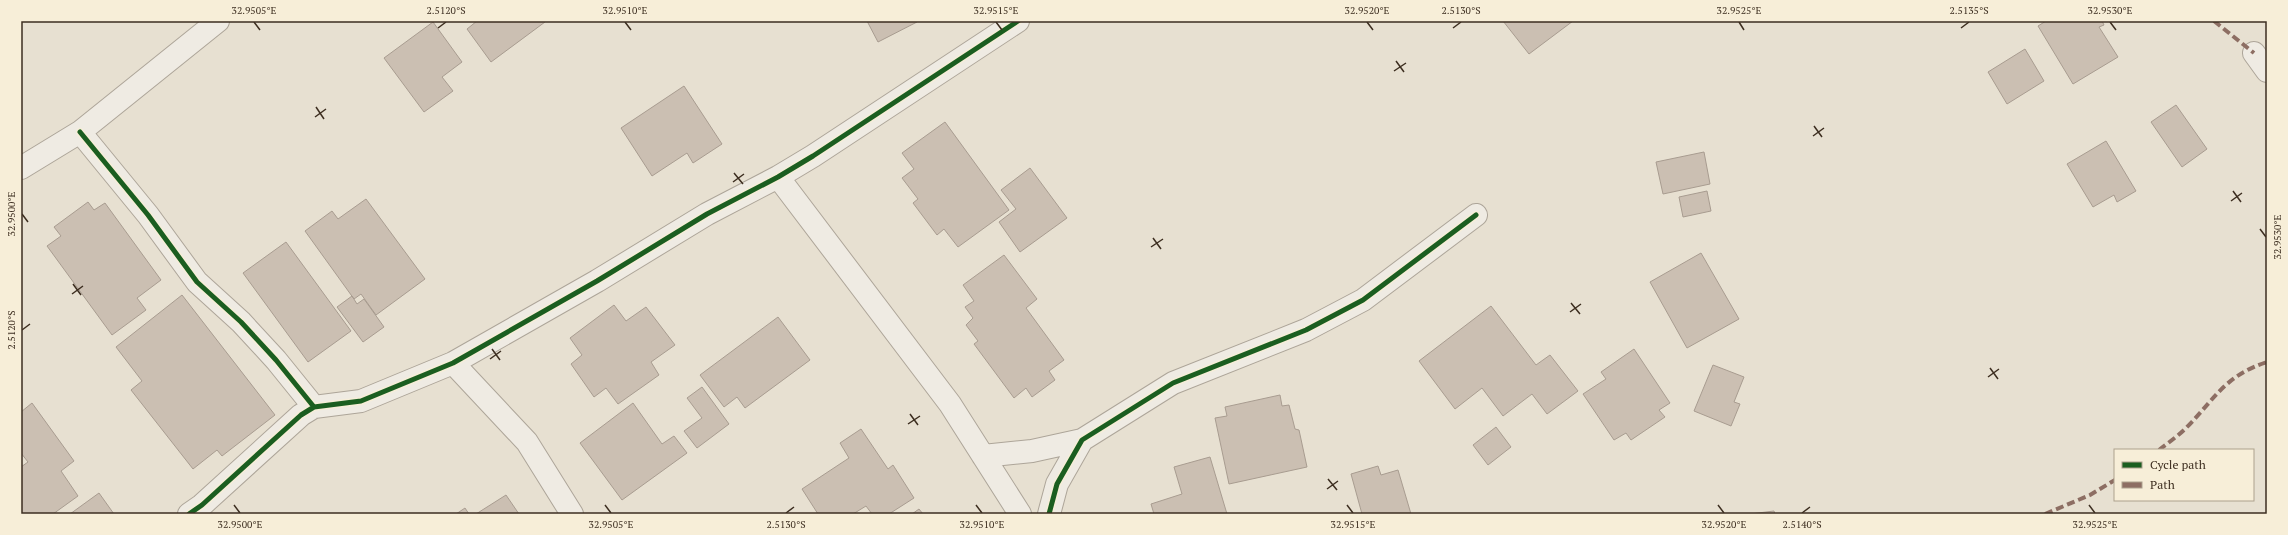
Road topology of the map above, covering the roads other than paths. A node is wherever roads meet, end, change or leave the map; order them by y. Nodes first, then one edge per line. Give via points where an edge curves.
1 (218, 21) edge
2 (1018, 21) edge
3 (2254, 53) dead end
4 (2267, 71) edge
5 (80, 132) junction
6 (21, 168) edge
7 (778, 177) junction
8 (1476, 215) dead end
9 (453, 363) junction
10 (314, 406) junction
11 (1082, 440) junction
12 (983, 456) junction
13 (189, 514) edge
14 (572, 514) edge
15 (1020, 514) edge
16 (1049, 514) edge

1 - 5 street
2 - 7 street
3 - 4 street
5 - 6 street
5 - 10 street via 148,215 197,282 241,322
7 - 9 street via 707,214 597,281
7 - 12 street via 950,404
8 - 11 street via 1363,300 1306,330 1173,383
9 - 10 street via 361,401
9 - 14 street via 527,442
10 - 13 street
11 - 12 street via 1032,451
11 - 16 street via 1057,484
12 - 15 street

